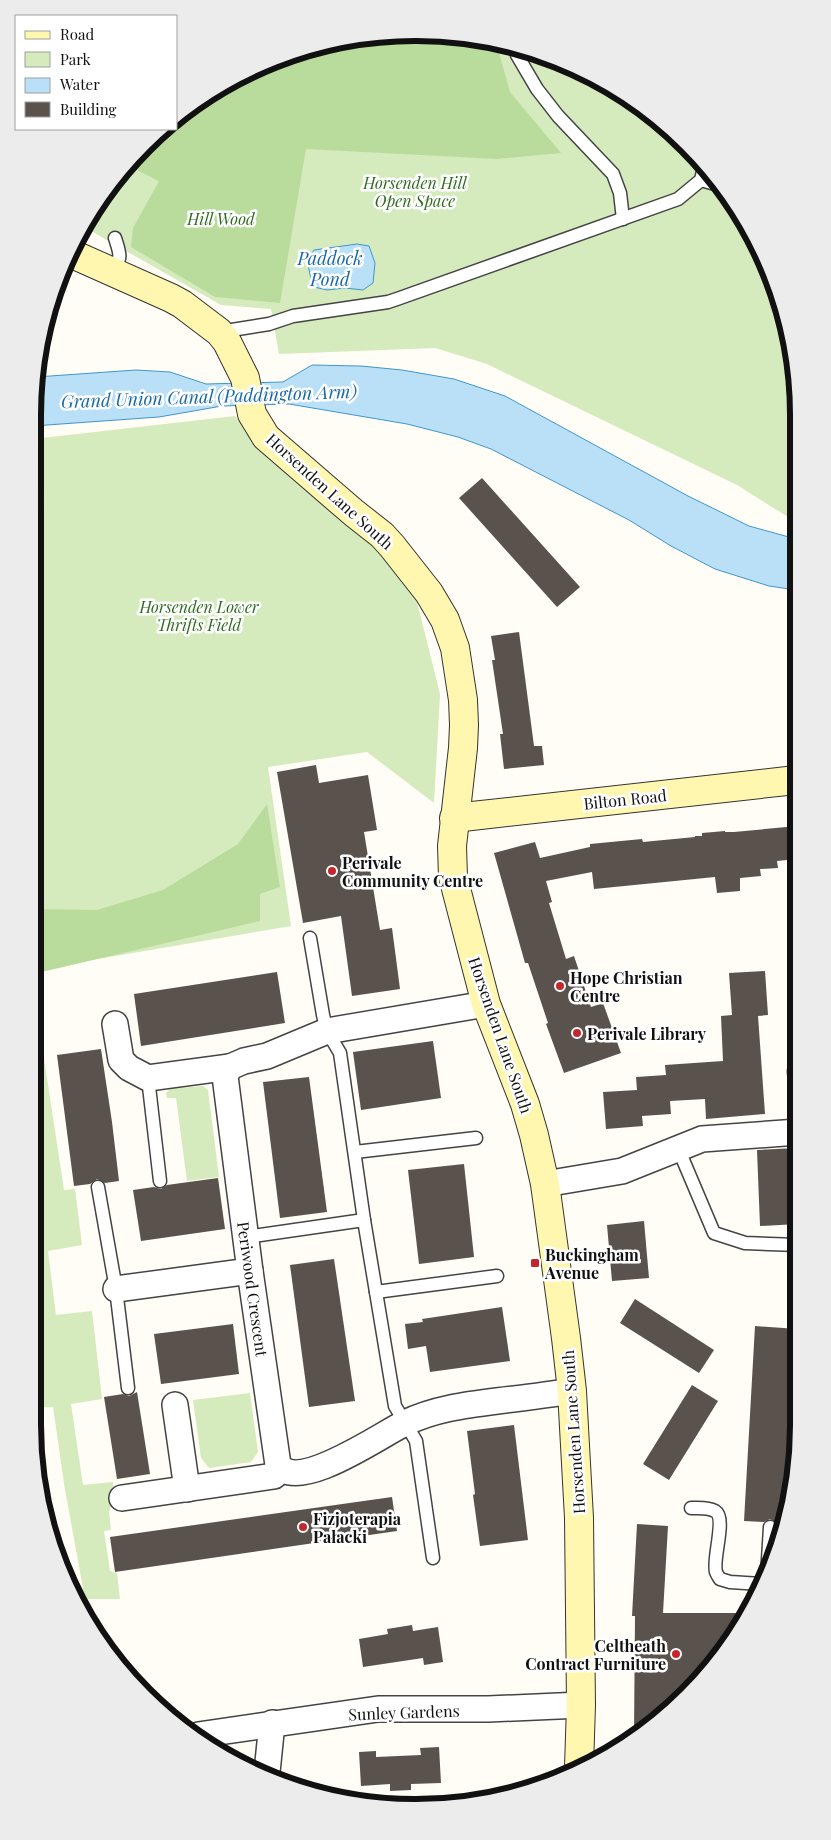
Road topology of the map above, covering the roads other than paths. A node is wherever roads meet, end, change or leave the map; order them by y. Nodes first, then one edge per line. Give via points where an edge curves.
1 (519, 56) edge
2 (701, 175) edge
3 (623, 219) junction
4 (115, 238) dead end
5 (77, 256) edge
6 (114, 272) junction
7 (219, 332) junction
8 (790, 781) edge
9 (454, 818) junction
10 (310, 938) dead end
11 (486, 1004) junction
12 (114, 1024) dead end
13 (327, 1031) junction
14 (230, 1067) junction
15 (148, 1078) junction
16 (790, 1133) edge
17 (476, 1138) dead end
18 (678, 1148) junction
19 (355, 1152) junction
20 (160, 1181) dead end
21 (545, 1184) junction
22 (98, 1188) dead end
23 (364, 1220) junction
24 (246, 1237) junction
25 (790, 1245) edge
26 (250, 1271) junction
27 (496, 1276) dead end
28 (116, 1289) junction
29 (376, 1292) junction
30 (128, 1388) dead end
31 (572, 1391) junction
32 (175, 1405) dead end
33 (406, 1423) junction
34 (281, 1469) junction
35 (187, 1489) junction
36 (122, 1498) dead end
37 (691, 1508) dead end
38 (770, 1527) dead end
39 (769, 1548) edge
40 (433, 1558) dead end
41 (754, 1584) edge
42 (581, 1705) junction
43 (272, 1723) junction
44 (205, 1734) edge
45 (579, 1761) edge
46 (267, 1768) edge

1 - 3 lane via 537,89 558,116 613,174 620,193
2 - 3 lane via 678,199
3 - 7 lane via 388,302 293,316 269,324
4 - 6 lane via 120,260
5 - 6 street
6 - 7 street via 182,304
7 - 9 street, Horsenden Lane South via 245,378 252,414 266,437 382,535 445,620 456,648 463,708 463,748
8 - 9 street, Bilton Road
9 - 11 street, Horsenden Lane South via 453,877
10 - 13 lane
11 - 13 street
11 - 21 street, Horsenden Lane South via 525,1104
12 - 15 street via 120,1060
13 - 14 street via 267,1056
13 - 19 lane via 340,1054
14 - 15 street
14 - 24 street, Periwood Crescent via 225,1076
15 - 20 lane
16 - 18 street via 702,1139
17 - 19 lane
18 - 21 street via 622,1171
18 - 25 lane via 714,1233 745,1242
19 - 23 lane
21 - 31 street, Horsenden Lane South
22 - 28 lane
23 - 24 lane
23 - 29 lane
24 - 26 street, Periwood Crescent
26 - 28 street
26 - 34 street, Periwood Crescent
27 - 29 lane
28 - 30 lane
29 - 33 lane via 395,1406
31 - 33 street via 436,1410
31 - 42 street, Horsenden Lane South via 579,1518
32 - 35 street
33 - 34 street via 333,1463 295,1473
33 - 40 lane via 416,1440
34 - 35 street via 274,1476
35 - 36 street
37 - 41 lane via 708,1508 719,1514 716,1572 720,1579
38 - 39 lane
42 - 43 street, Sunley Gardens via 378,1709
42 - 45 street, Horsenden Lane South
43 - 44 street, Sunley Gardens
43 - 46 street

